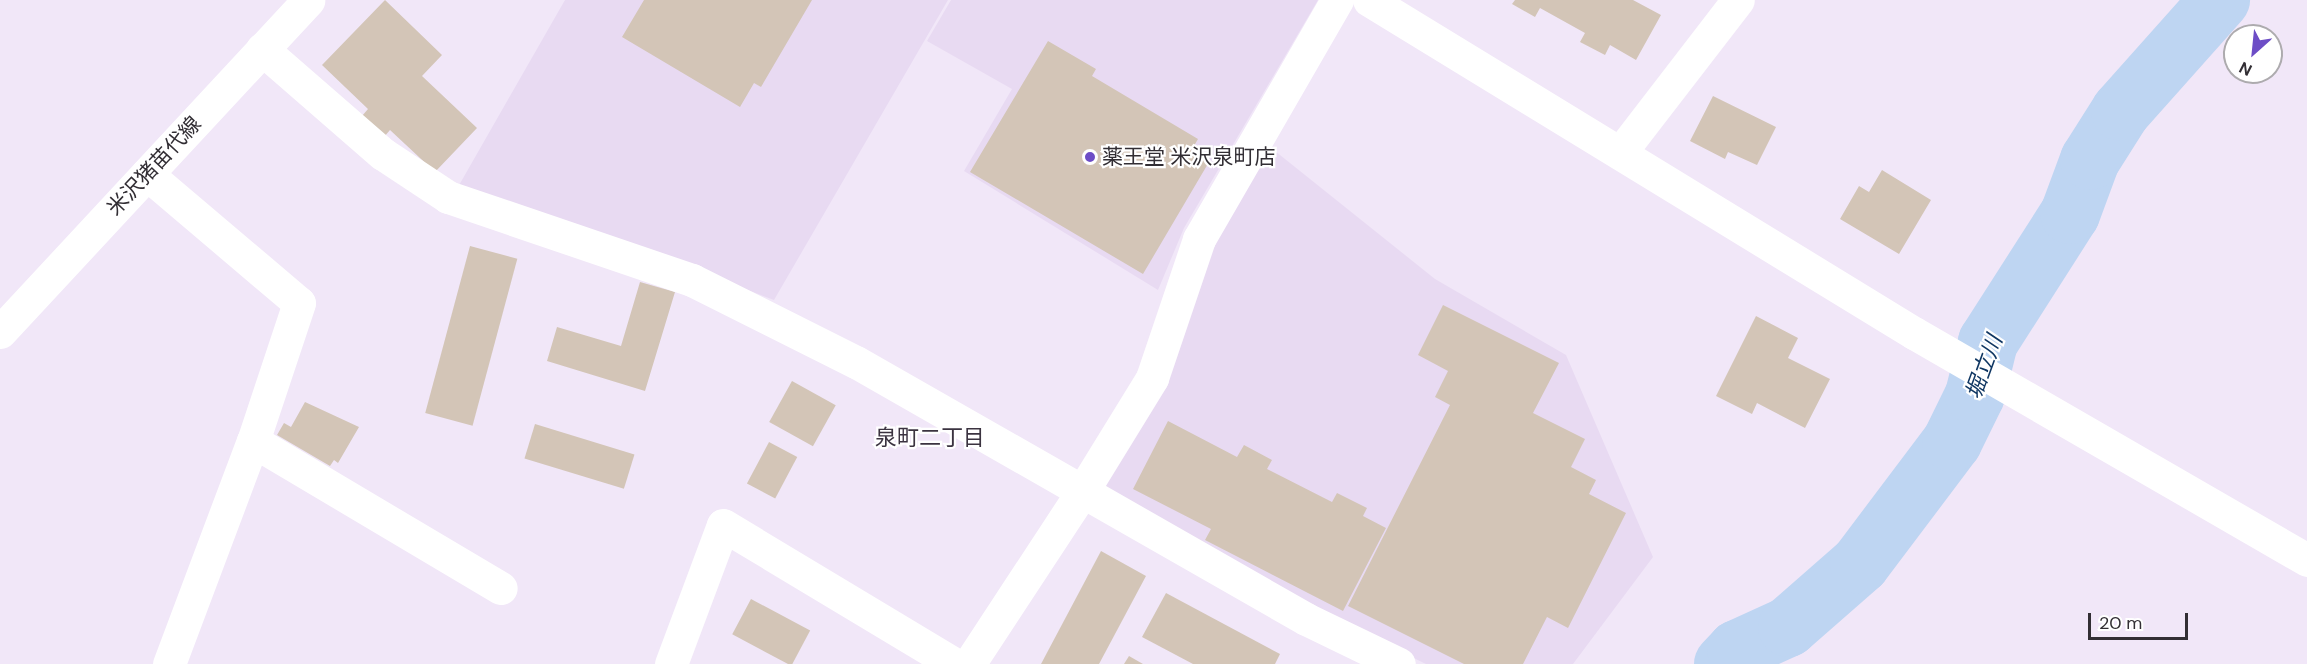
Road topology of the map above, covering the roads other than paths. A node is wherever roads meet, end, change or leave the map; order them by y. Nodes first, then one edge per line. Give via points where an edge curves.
1 (308, 0) edge
2 (1337, 0) edge
3 (1369, 0) edge
4 (1738, 0) edge
5 (262, 49) junction
6 (1620, 153) junction
7 (147, 174) junction
8 (0, 332) edge
9 (253, 441) junction
10 (1082, 492) junction
11 (2307, 560) edge
12 (501, 588) dead end
13 (169, 664) edge
14 (671, 664) edge
15 (954, 664) edge
16 (969, 664) edge
17 (1399, 664) edge

1 - 5 street, 米沢猪苗代線
2 - 10 street via 1199,239 1152,378
3 - 6 street
4 - 6 street
5 - 7 street, 米沢猪苗代線
5 - 10 street via 383,154 448,198 693,280 856,362
6 - 11 street via 1914,333
7 - 8 street, 米沢猪苗代線
7 - 9 street via 299,303
9 - 12 street
9 - 13 street
10 - 16 street
10 - 17 street via 1306,619
14 - 15 street via 723,525

